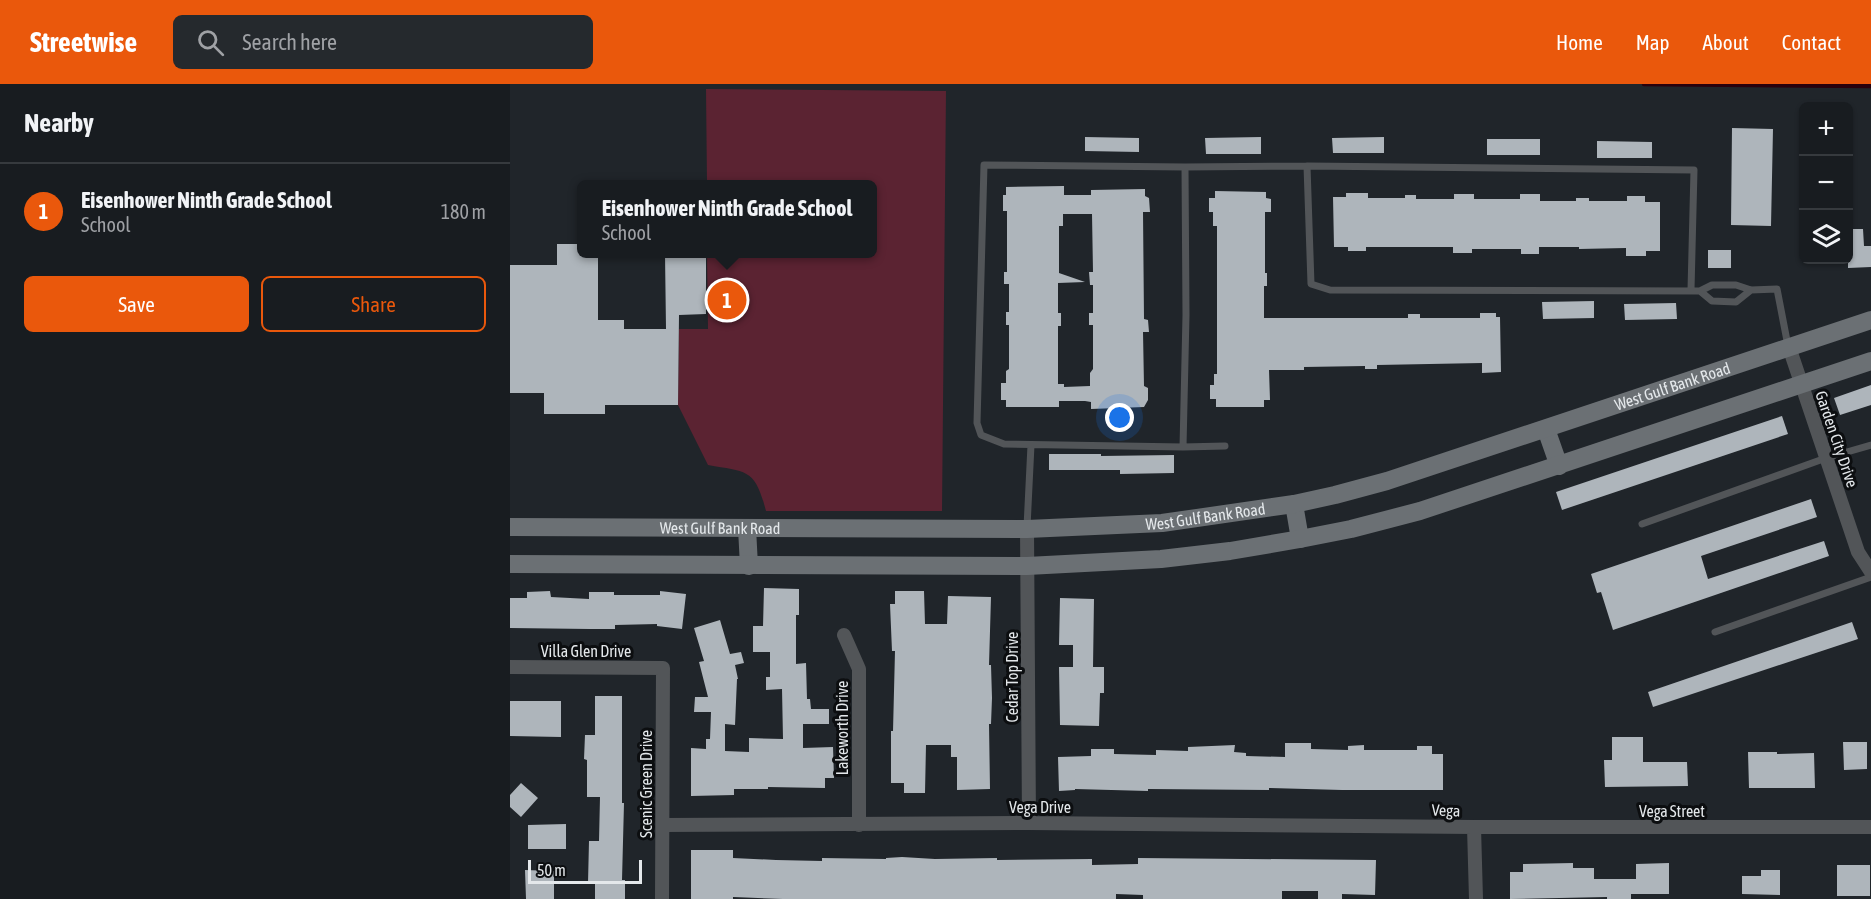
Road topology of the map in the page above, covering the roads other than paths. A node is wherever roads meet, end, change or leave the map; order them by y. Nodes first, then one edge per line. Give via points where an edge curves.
1 (1307, 166) junction
2 (1185, 167) junction
3 (1691, 290) junction
4 (1751, 290) junction
5 (1700, 291) junction
6 (1871, 320) edge
7 (1789, 347) junction
8 (1871, 360) edge
9 (1801, 385) junction
10 (1546, 429) junction
11 (1030, 445) junction
12 (1871, 445) edge
13 (1225, 446) dead end
14 (1184, 447) junction
15 (1826, 458) junction
16 (1559, 466) junction
17 (1294, 504) junction
18 (1642, 524) dead end
19 (510, 527) edge
20 (747, 528) junction
21 (1027, 530) junction
22 (1300, 539) junction
23 (510, 564) edge
24 (748, 566) junction
25 (1028, 566) junction
26 (1871, 572) edge
27 (1871, 577) edge
28 (1715, 632) dead end
29 (844, 635) dead end
30 (510, 667) edge
31 (663, 669) joint
32 (1029, 823) junction
33 (663, 825) junction
34 (859, 825) junction
35 (1417, 826) joint
36 (1474, 827) junction
37 (1871, 827) edge
38 (662, 899) edge
39 (1476, 899) edge

1 - 2 lane
1 - 3 lane via 1311,284 1330,290
1 - 3 lane via 1694,170
2 - 11 lane via 984,165 977,423 981,435 1004,444
2 - 14 lane
3 - 5 lane
4 - 5 lane via 1736,285 1712,285
4 - 5 lane via 1736,302 1712,301
4 - 7 lane via 1777,289
6 - 7 main road, West Gulf Bank Road
7 - 9 street, Garden City Drive
7 - 10 main road, West Gulf Bank Road
8 - 9 main road
9 - 15 street, Garden City Drive
9 - 16 main road
10 - 16 main road
10 - 17 main road, West Gulf Bank Road via 1387,481
11 - 14 lane
11 - 21 lane
12 - 15 lane
13 - 14 lane
15 - 18 lane
15 - 26 street, Garden City Drive via 1858,552
16 - 22 main road via 1420,511
17 - 21 main road, West Gulf Bank Road via 1162,523
17 - 22 main road
19 - 20 main road, West Gulf Bank Road
20 - 21 main road, West Gulf Bank Road
20 - 24 main road
21 - 25 street, Cedar Top Drive
22 - 25 main road via 1161,559
23 - 24 main road
24 - 25 main road
25 - 32 street, Cedar Top Drive
27 - 28 lane
29 - 34 street, Lakeworth Drive via 858,669
30 - 31 street, Villa Glen Drive
31 - 33 street, Scenic Green Drive
32 - 34 street, Vega Drive
32 - 35 street, Vega Drive
33 - 34 street, Vega Drive
33 - 38 street, Scenic Green Drive
35 - 36 street, Vega
36 - 37 street, Vega Street
36 - 39 street

